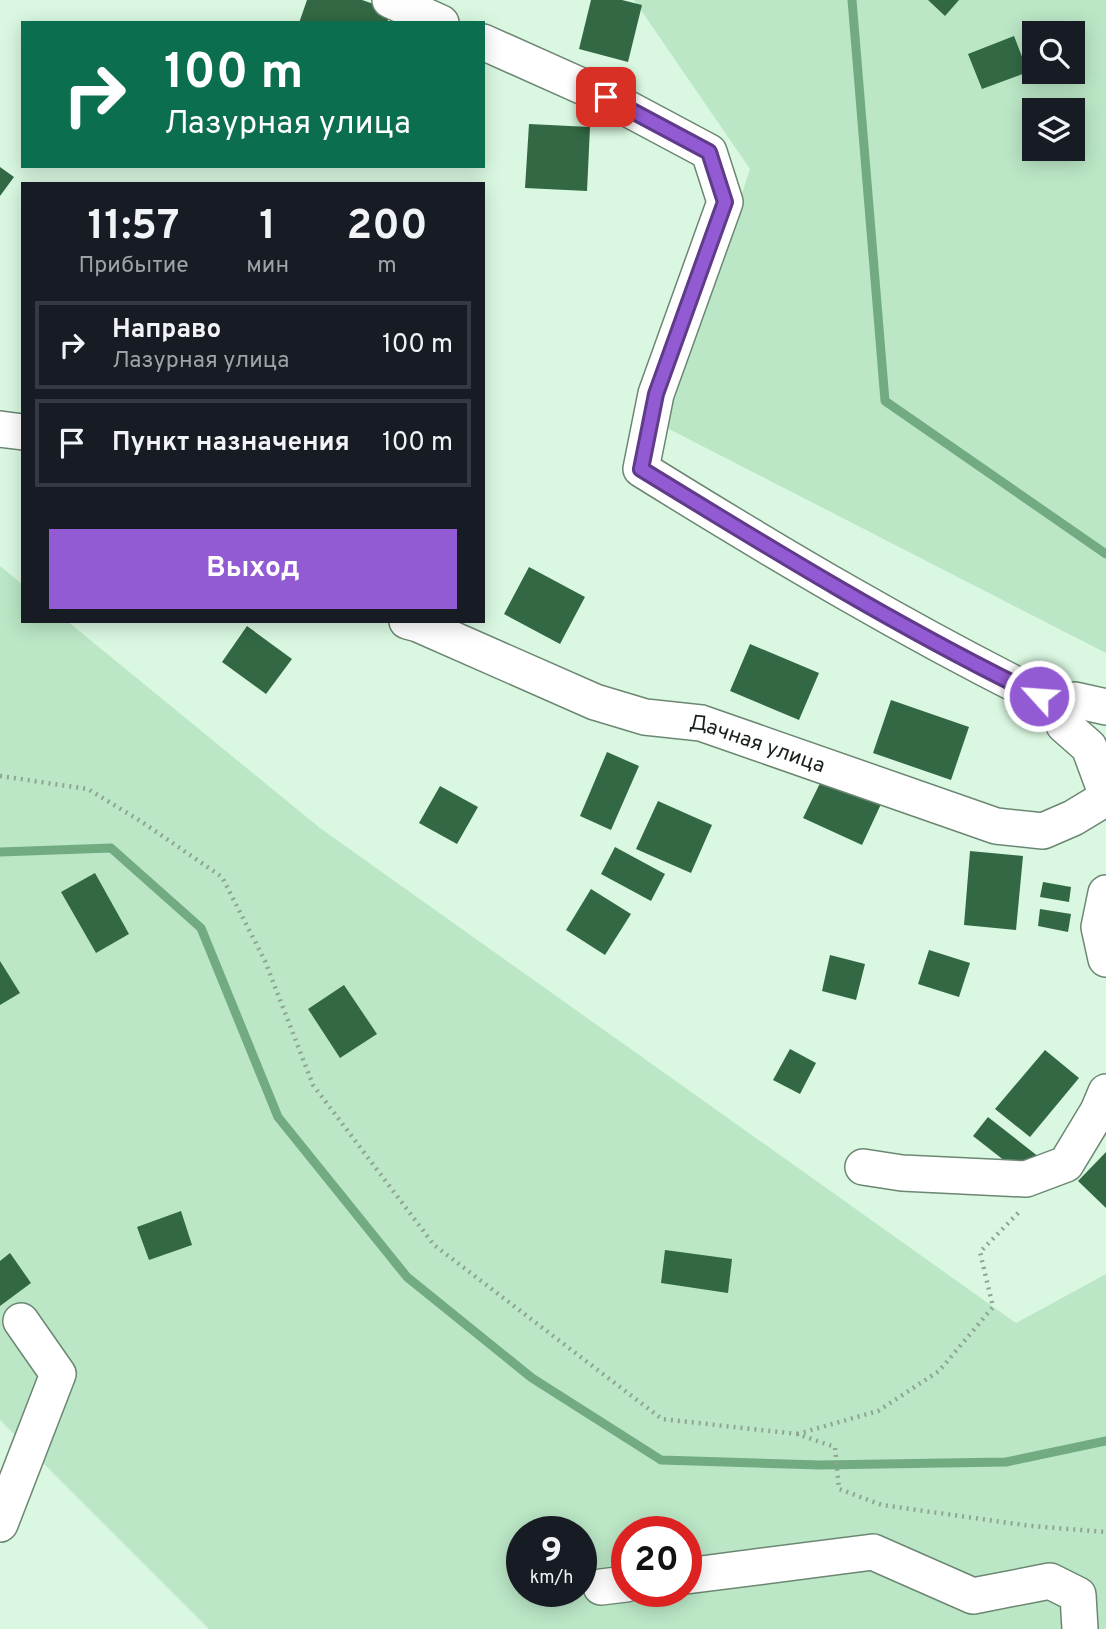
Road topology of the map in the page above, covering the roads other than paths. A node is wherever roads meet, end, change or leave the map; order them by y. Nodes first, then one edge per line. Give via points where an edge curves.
1 (390, 0) edge
2 (437, 21) edge
3 (485, 43) edge
4 (0, 429) edge
5 (21, 432) edge
6 (414, 623) edge
7 (1061, 707) junction
8 (1106, 708) edge
9 (1106, 796) edge
10 (1106, 893) edge
11 (1106, 959) edge
12 (1106, 1091) edge
13 (863, 1167) dead end
14 (22, 1321) dead end
15 (0, 1524) edge
16 (702, 1574) edge
17 (1080, 1629) edge

1 - 2 street
3 - 7 street via 606,97 709,152 725,202 656,394 641,469 784,558
4 - 5 street
6 - 9 street, Дачная улица via 595,702 645,717 701,723 996,826 1043,831
7 - 8 street via 1075,699
7 - 9 street via 1065,725 1089,747
10 - 11 street via 1099,927
12 - 13 street via 1066,1164 1027,1179
14 - 15 street via 58,1374
16 - 17 street via 873,1552 973,1597 1050,1581 1078,1595

